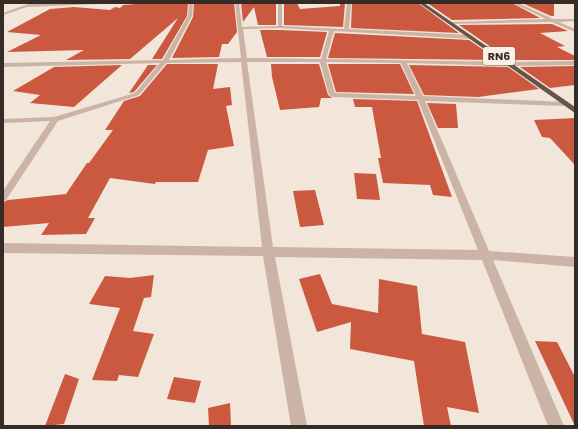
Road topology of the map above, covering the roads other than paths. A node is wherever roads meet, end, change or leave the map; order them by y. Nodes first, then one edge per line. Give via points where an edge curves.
1 (34, 3) edge
2 (123, 3) edge
3 (191, 3) edge
4 (237, 3) edge
5 (280, 3) edge
6 (349, 3) edge
7 (421, 3) edge
8 (515, 3) edge
9 (26, 6) junction
10 (3, 14) edge
11 (552, 20) junction
12 (575, 20) edge
13 (451, 23) junction
14 (280, 27) junction
15 (241, 28) junction
16 (332, 30) junction
17 (346, 31) junction
18 (575, 31) edge
19 (471, 37) junction
20 (166, 60) junction
21 (244, 60) junction
22 (323, 61) junction
23 (403, 61) junction
24 (575, 63) edge
25 (511, 64) junction
26 (3, 65) edge
27 (421, 99) junction
28 (565, 104) junction
29 (575, 111) edge
30 (55, 119) junction
31 (3, 121) edge
32 (3, 198) edge
33 (3, 248) edge
34 (268, 251) junction
35 (486, 255) junction
36 (575, 262) edge
37 (299, 426) edge
38 (556, 426) edge

1 - 9 street
2 - 9 street
3 - 20 street via 190,16
4 - 15 street
5 - 14 street
6 - 17 street
7 - 13 highway, RN6
8 - 11 street
9 - 10 street
11 - 12 street
11 - 13 street
11 - 18 street
13 - 19 highway, RN6
14 - 15 street
14 - 16 street
15 - 21 street
16 - 17 street
16 - 22 street
17 - 19 street
19 - 25 highway, RN6
20 - 21 street
20 - 26 street
20 - 30 street via 137,94
21 - 22 street
21 - 34 street
22 - 23 street
22 - 27 street via 332,95
23 - 25 street
23 - 27 street
24 - 25 street
25 - 28 highway, RN6
27 - 28 street
27 - 35 street
28 - 29 highway, RN6
30 - 31 street
30 - 32 street
33 - 34 street
34 - 35 street
34 - 37 street
35 - 36 street
35 - 38 street

